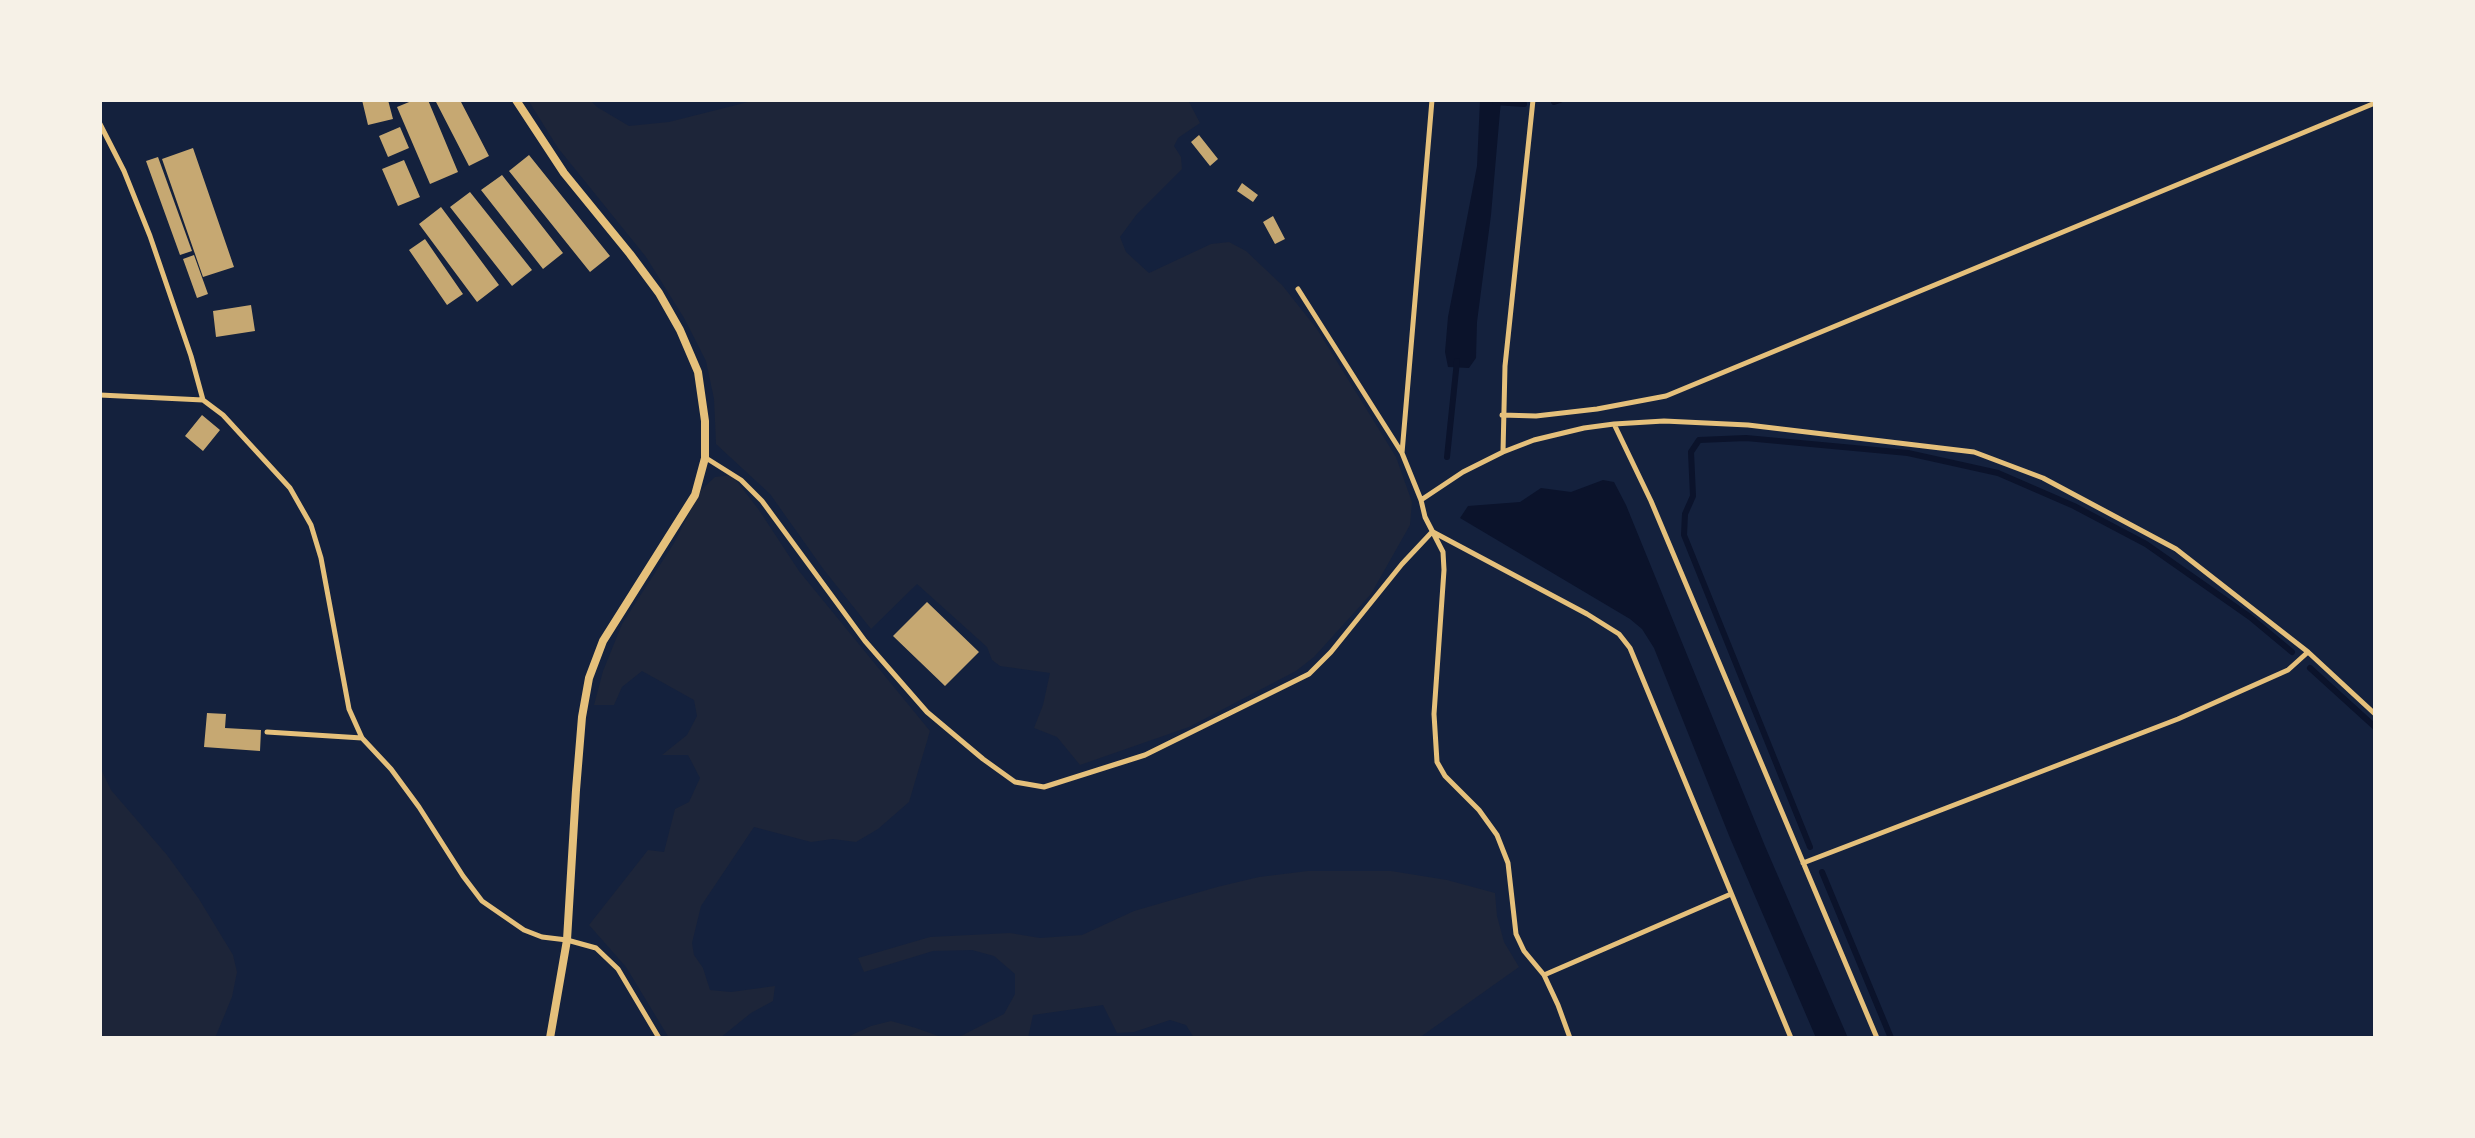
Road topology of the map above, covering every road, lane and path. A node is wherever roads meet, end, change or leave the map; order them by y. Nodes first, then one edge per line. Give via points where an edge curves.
1 (516, 100) edge
2 (1432, 100) edge
3 (1533, 100) edge
4 (2375, 103) edge
5 (100, 124) edge
6 (1298, 289) dead end
7 (100, 395) edge
8 (203, 400) junction
9 (1502, 415) junction
10 (1614, 424) junction
11 (1503, 452) junction
12 (1402, 453) junction
13 (705, 458) junction
14 (1421, 500) junction
15 (1433, 532) junction
16 (2308, 652) junction
17 (2375, 714) edge
18 (267, 732) dead end
19 (362, 738) junction
20 (1803, 863) junction
21 (1731, 894) junction
22 (567, 940) junction
23 (1544, 975) junction
24 (550, 1038) edge
25 (659, 1038) edge
26 (1570, 1038) edge
27 (1791, 1038) edge
28 (1877, 1038) edge

1 - 13 street via 564,173 659,293 680,330 702,390
2 - 12 lane
3 - 9 lane
4 - 9 lane via 1666,396 1597,409
5 - 8 lane via 150,236
6 - 12 lane
7 - 8 lane
8 - 19 lane via 290,488 311,525 349,709
9 - 11 lane
10 - 11 lane via 1534,440
10 - 16 lane via 1748,425 1943,447 2002,461 2176,549
10 - 20 lane
11 - 14 lane
12 - 14 lane
13 - 15 lane via 741,480 762,501 865,641 927,712 1015,782 1044,787 1145,755 1309,674
13 - 22 street via 695,495 603,641 589,678
14 - 15 lane
15 - 21 lane via 1619,634 1639,668
15 - 23 lane via 1443,552 1444,570 1434,714 1437,762 1497,835 1508,863 1516,934
16 - 17 lane
16 - 20 lane via 2288,670 2178,719
18 - 19 lane
19 - 22 lane via 419,807 482,901 524,930
20 - 28 lane
21 - 23 lane
21 - 27 lane
22 - 24 street
22 - 25 lane via 596,948 618,969
23 - 26 lane

